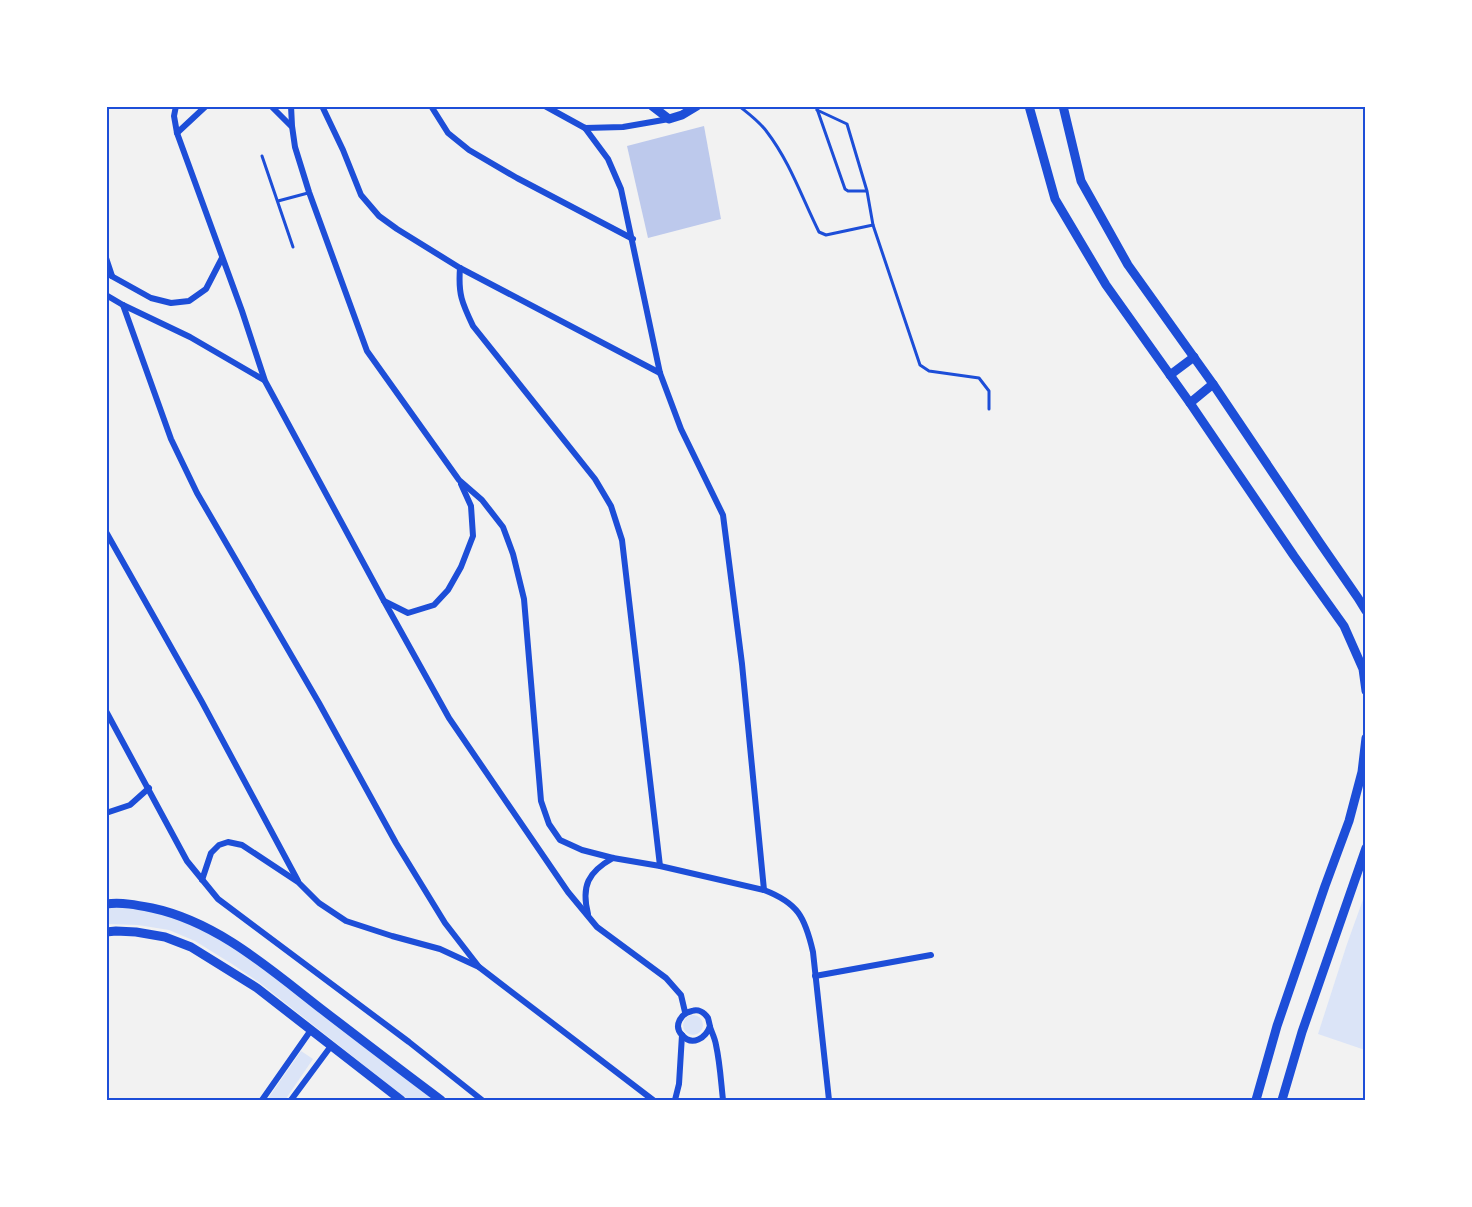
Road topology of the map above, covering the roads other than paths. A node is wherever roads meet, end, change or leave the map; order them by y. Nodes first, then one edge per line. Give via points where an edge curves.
1 (176, 106) edge
2 (206, 106) edge
3 (271, 106) edge
4 (291, 106) edge
5 (322, 106) edge
6 (431, 106) edge
7 (545, 106) edge
8 (652, 106) edge
9 (697, 106) edge
10 (739, 106) edge
11 (1029, 106) edge
12 (1063, 106) edge
13 (817, 108) edge
14 (669, 119) junction
15 (292, 126) junction
16 (585, 128) junction
17 (177, 133) junction
18 (262, 156) dead end
19 (867, 191) junction
20 (309, 192) junction
21 (278, 201) junction
22 (873, 225) junction
23 (633, 239) junction
24 (293, 247) dead end
25 (106, 258) edge
26 (222, 258) junction
27 (460, 268) junction
28 (110, 275) edge
29 (106, 295) edge
30 (123, 305) junction
31 (1194, 357) junction
32 (660, 373) junction
33 (1170, 375) junction
34 (265, 381) junction
35 (1213, 384) junction
36 (1190, 403) junction
37 (989, 409) dead end
38 (459, 480) junction
39 (106, 532) edge
40 (384, 601) junction
41 (1365, 611) edge
42 (1365, 691) edge
43 (106, 711) edge
44 (1365, 738) edge
45 (149, 788) junction
46 (106, 813) edge
47 (1365, 848) edge
48 (613, 858) junction
49 (660, 866) junction
50 (202, 880) junction
51 (298, 882) junction
52 (764, 890) junction
53 (106, 904) edge
54 (588, 918) junction
55 (106, 932) edge
56 (931, 955) dead end
57 (479, 968) junction
58 (815, 976) junction
59 (685, 1012) junction
60 (710, 1026) junction
61 (311, 1030) junction
62 (682, 1035) junction
63 (331, 1046) junction
64 (262, 1101) edge
65 (291, 1101) edge
66 (401, 1101) edge
67 (441, 1101) edge
68 (482, 1101) edge
69 (653, 1101) edge
70 (675, 1101) edge
71 (723, 1101) edge
72 (829, 1101) edge
73 (1256, 1101) edge
74 (1282, 1101) edge

1 - 17 street
2 - 17 street
3 - 15 street
4 - 15 street
5 - 27 street via 361,195 379,216
6 - 23 street via 448,133 469,150
7 - 16 street
8 - 14 main road
9 - 14 main road
10 - 22 lane via 768,132 819,232 826,235
11 - 33 main road via 1055,199 1106,285
12 - 31 main road via 1082,181 1128,265
13 - 19 lane via 847,124
13 - 19 lane via 845,189
14 - 16 street via 623,127
15 - 20 street
16 - 23 street via 608,159 621,189
17 - 26 street
18 - 21 lane
19 - 22 lane
20 - 21 lane
20 - 38 street via 367,351
21 - 24 lane
22 - 37 lane via 920,365 929,371 979,378 989,391
23 - 32 street
25 - 28 street
26 - 28 street via 206,290 189,301 171,303 152,298
26 - 34 street
27 - 32 street
27 - 49 street via 462,303 473,326 595,479 611,506 622,540
29 - 30 street
30 - 34 street via 190,337
30 - 57 street via 171,439 197,493 396,843 445,923
31 - 33 main road
31 - 35 main road
32 - 52 street via 681,429 723,515
33 - 36 main road
34 - 40 street
35 - 36 main road
35 - 41 main road
36 - 42 main road via 1344,626 1363,669
38 - 40 street via 471,506 473,536 448,590 434,605 408,613
38 - 48 street via 482,500 503,527 513,554 524,599 542,801 549,824 560,840
39 - 51 street
40 - 54 street via 449,718
43 - 45 street
44 - 73 main road via 1362,772 1348,821 1277,1026
45 - 46 street via 130,805
45 - 50 street via 187,861
47 - 74 main road
48 - 49 street
48 - 54 street via 598,866 589,879 585,891
49 - 52 street
50 - 51 street via 211,853 228,842 242,844
50 - 68 street via 218,899
51 - 57 street via 319,903 346,921 440,949
52 - 58 street via 797,909 808,931
53 - 67 main road via 138,905 169,912 230,941
54 - 59 street via 666,978 681,995
55 - 61 main road via 165,937 191,947 257,988
56 - 58 street
57 - 69 street
58 - 72 street
59 - 60 street via 702,1012
59 - 62 street via 679,1020
60 - 62 street via 708,1033 696,1041
60 - 71 street
61 - 63 main road
61 - 64 street
62 - 70 street
63 - 65 street
63 - 66 main road

